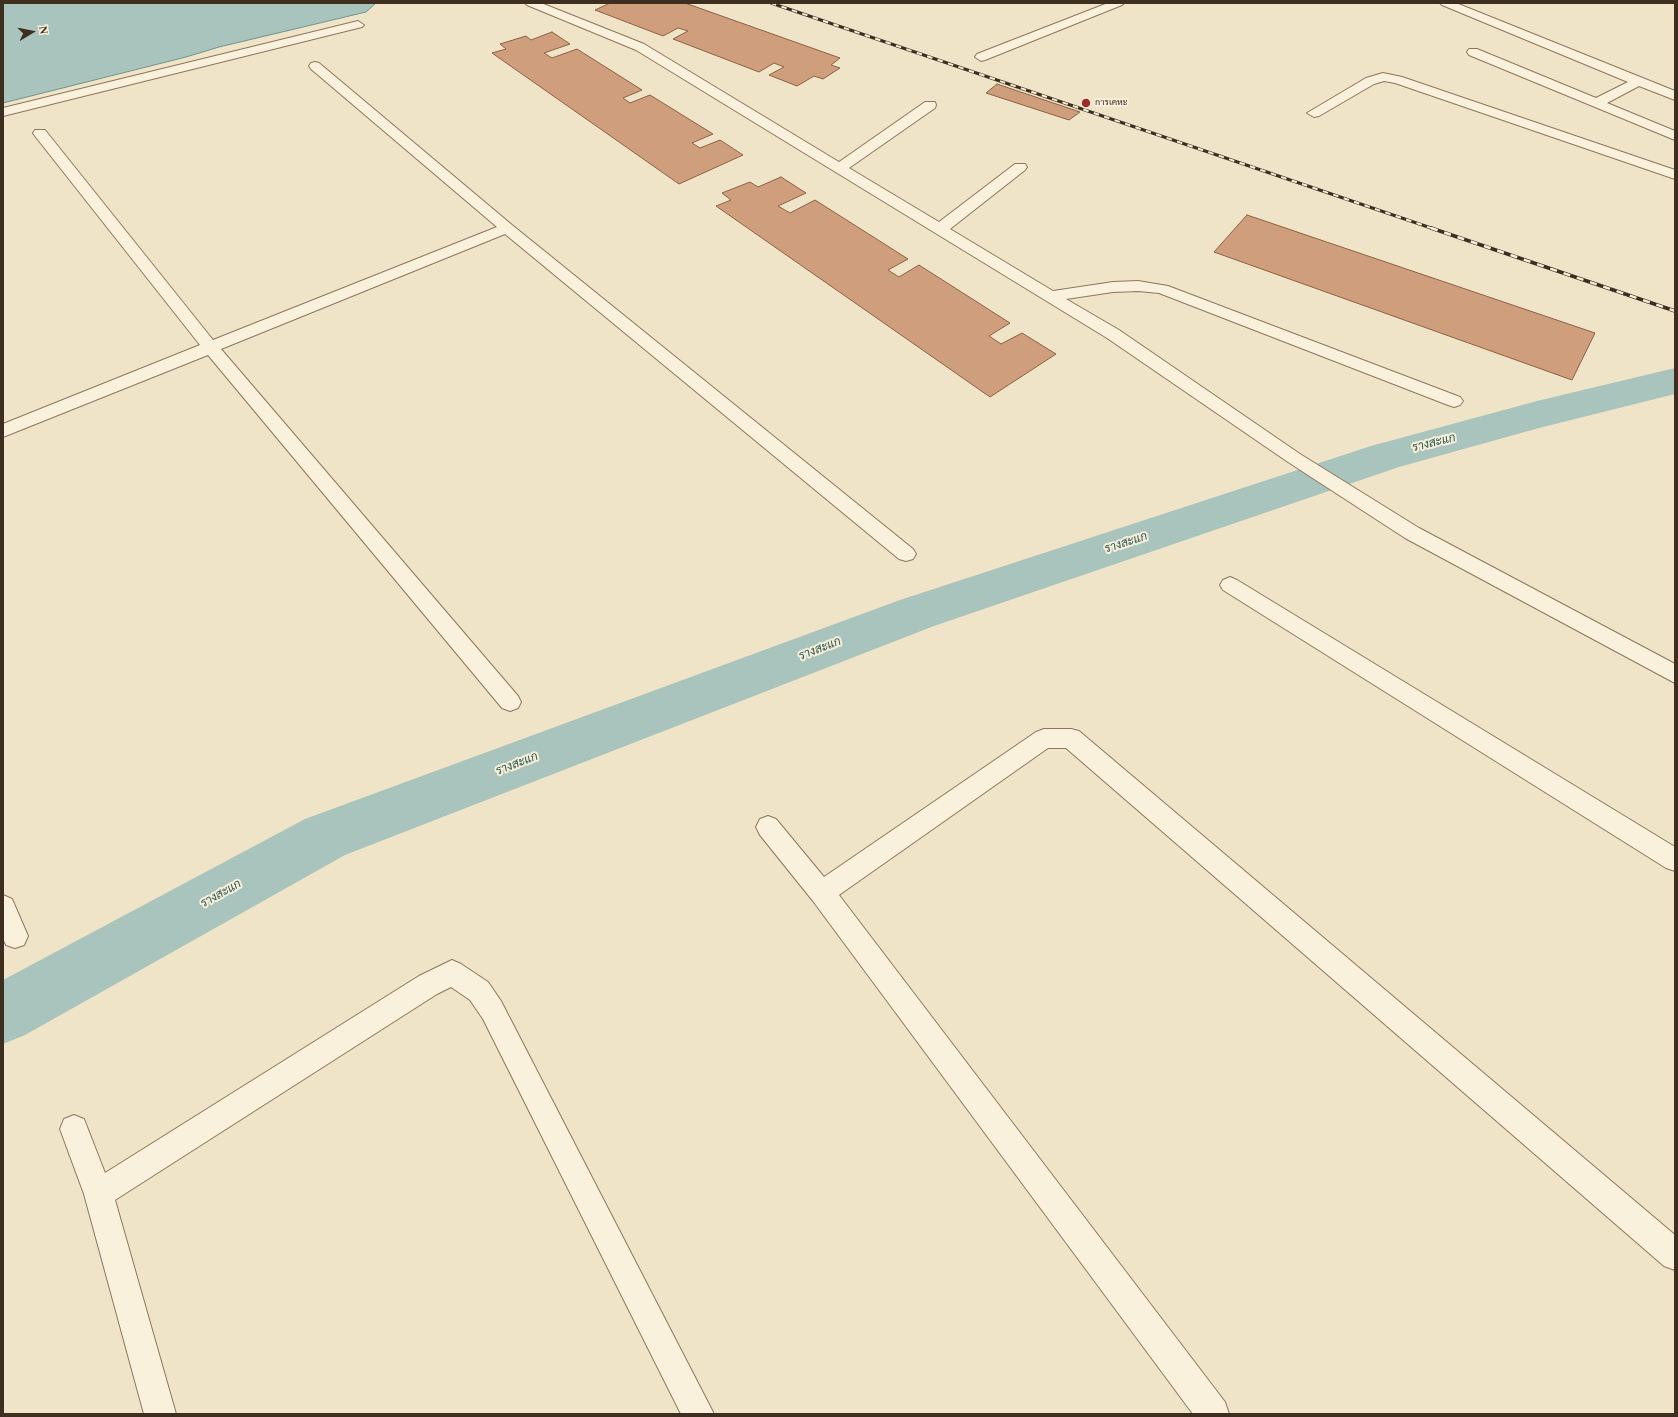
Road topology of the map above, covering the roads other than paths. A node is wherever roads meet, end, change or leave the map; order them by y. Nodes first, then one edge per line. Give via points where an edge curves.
1 (531, 3) edge
2 (1118, 3) edge
3 (1446, 3) edge
4 (358, 25) dead end
5 (1473, 52) dead end
6 (981, 57) dead end
7 (315, 66) dead end
8 (1639, 81) junction
9 (1675, 96) edge
10 (1597, 104) junction
11 (930, 105) dead end
12 (3, 112) edge
13 (1314, 113) dead end
14 (40, 133) dead end
15 (1675, 136) edge
16 (1020, 167) dead end
17 (839, 168) junction
18 (1675, 175) edge
19 (507, 228) junction
20 (940, 229) junction
21 (1051, 296) junction
22 (210, 347) junction
23 (1454, 401) dead end
24 (3, 431) edge
25 (906, 554) dead end
26 (1230, 585) dead end
27 (1675, 674) edge
28 (510, 702) dead end
29 (768, 827) dead end
30 (1675, 860) edge
31 (822, 893) junction
32 (3, 907) edge
33 (14, 936) dead end
34 (74, 1129) dead end
35 (99, 1194) junction
36 (1675, 1255) edge
37 (160, 1414) edge
38 (698, 1414) edge
39 (1213, 1414) edge

1 - 17 street via 640,47
2 - 6 street
3 - 8 street
4 - 12 street
5 - 10 street
7 - 19 street
8 - 9 street
8 - 10 street
10 - 15 street
11 - 17 street
13 - 18 street via 1370,81 1383,77
14 - 22 street
16 - 20 street
17 - 20 street
19 - 22 street
19 - 25 street
20 - 21 street
21 - 23 street via 1113,287 1138,286 1162,290
21 - 27 street via 1113,334 1294,458 1412,533
22 - 24 street
22 - 28 street
26 - 30 street
29 - 31 street
31 - 36 street via 1044,739 1071,738
31 - 39 street
32 - 33 street
34 - 35 street
35 - 37 street
35 - 38 street via 452,972 479,991 492,1010

